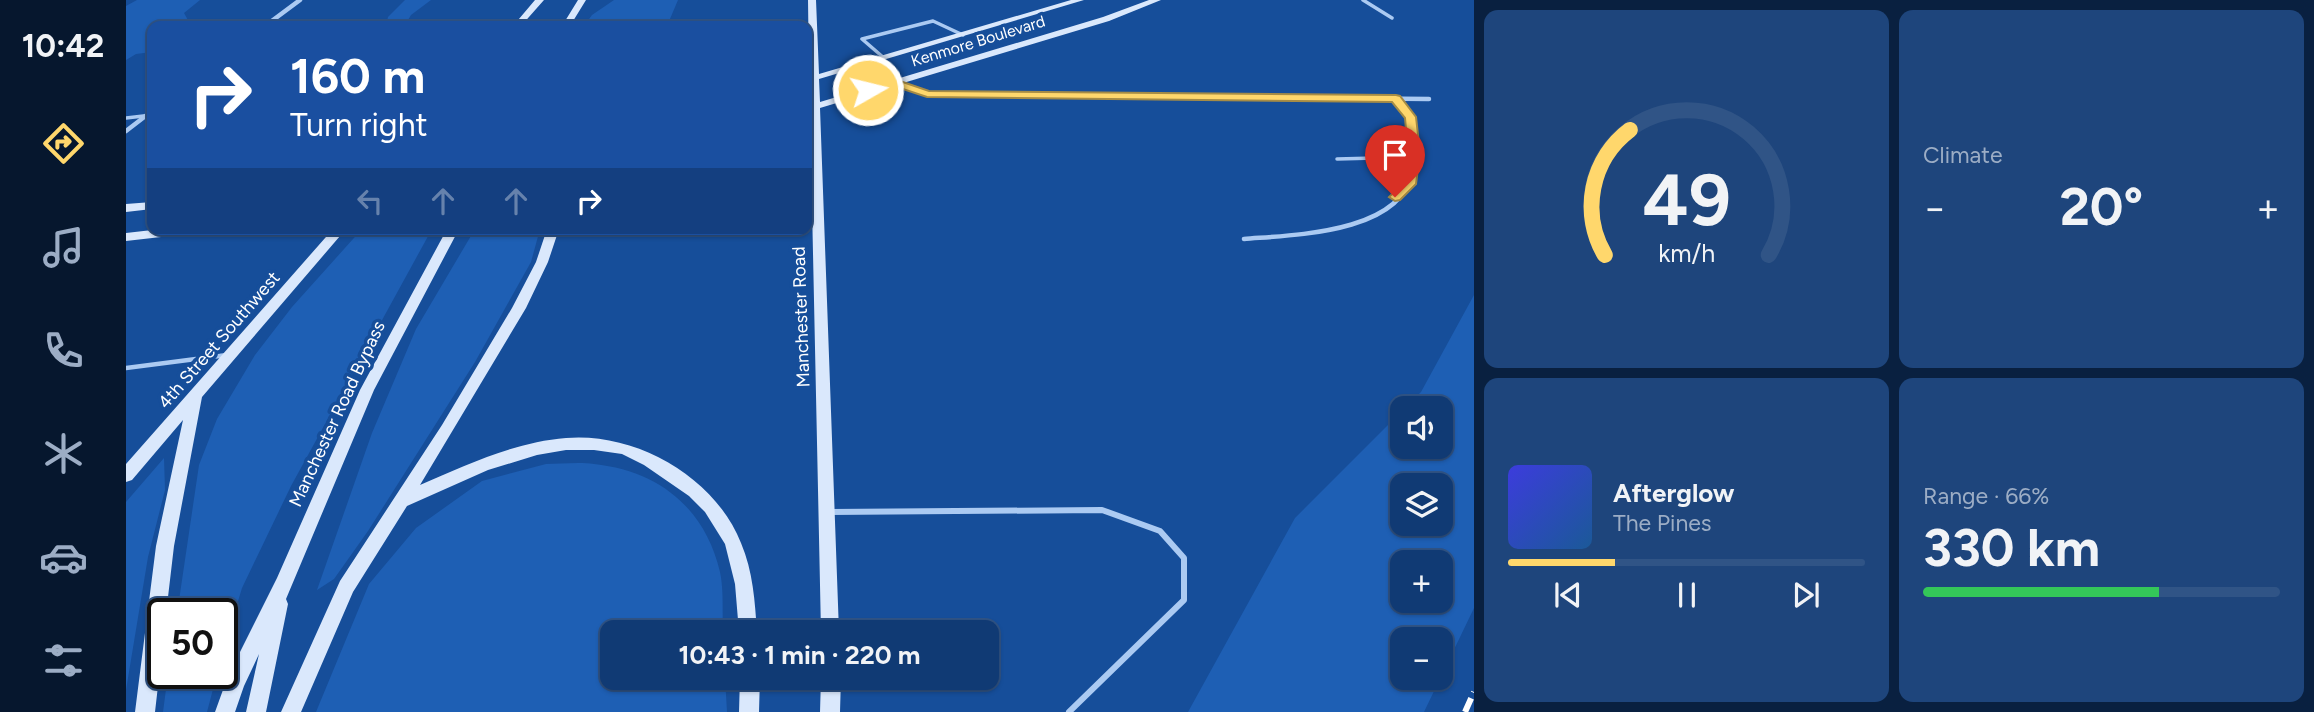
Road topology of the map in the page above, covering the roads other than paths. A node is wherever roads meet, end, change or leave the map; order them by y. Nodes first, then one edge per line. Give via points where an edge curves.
1 (300, 0) edge
2 (540, 0) edge
3 (582, 0) edge
4 (812, 0) edge
5 (1080, 0) edge
6 (1157, 0) edge
7 (1363, 0) edge
8 (1392, 18) dead end
9 (272, 21) edge
10 (521, 21) edge
11 (569, 21) edge
12 (811, 21) edge
13 (963, 35) junction
14 (884, 58) junction
15 (812, 78) edge
16 (894, 82) junction
17 (1396, 99) junction
18 (1429, 99) dead end
19 (812, 107) edge
20 (147, 114) edge
21 (147, 116) edge
22 (126, 117) edge
23 (126, 131) edge
24 (812, 140) edge
25 (1413, 157) junction
26 (1336, 159) dead end
27 (147, 206) edge
28 (126, 208) edge
29 (147, 235) edge
30 (335, 235) edge
31 (450, 235) edge
32 (551, 235) edge
33 (126, 237) edge
34 (1244, 239) dead end
35 (231, 354) junction
36 (126, 368) edge
37 (195, 396) junction
38 (126, 475) edge
39 (403, 500) junction
40 (827, 512) junction
41 (284, 583) junction
42 (747, 620) edge
43 (830, 620) edge
44 (750, 690) edge
45 (831, 690) edge
46 (145, 712) edge
47 (225, 712) edge
48 (256, 712) edge
49 (291, 712) edge
50 (749, 712) edge
51 (830, 712) edge
52 (1069, 712) edge

1 - 9 street
2 - 10 main road
3 - 11 main road
4 - 12 main road, Manchester Road
5 - 13 main road, Kenmore Boulevard
6 - 16 main road, Kenmore Boulevard
7 - 8 lane
13 - 14 main road, Kenmore Boulevard
13 - 14 lane via 933,21 862,39
14 - 15 main road, Kenmore Boulevard
16 - 17 street via 927,94
16 - 19 main road, Kenmore Boulevard
17 - 18 street
17 - 25 lane via 1411,117
20 - 22 lane
21 - 23 street
24 - 40 main road, Manchester Road via 823,319
25 - 26 lane
25 - 34 lane via 1409,184 1381,211 1340,229
27 - 28 main road
29 - 33 main road
30 - 35 main road, 4th Street Southwest
31 - 41 main road, Manchester Road Bypass via 367,390
32 - 39 main road via 519,308
35 - 36 lane
35 - 37 main road, 4th Street Southwest
37 - 38 main road, 4th Street Southwest
37 - 46 main road via 165,546
39 - 42 main road via 490,462 540,448 605,445 633,452 689,486 727,528 742,573
39 - 49 main road via 346,587
40 - 43 main road, Manchester Road
40 - 52 lane via 1102,510 1160,531 1185,558 1184,600
41 - 47 main road, Manchester Road Bypass
41 - 48 main road, Manchester Road Bypass
44 - 50 main road
45 - 51 main road

